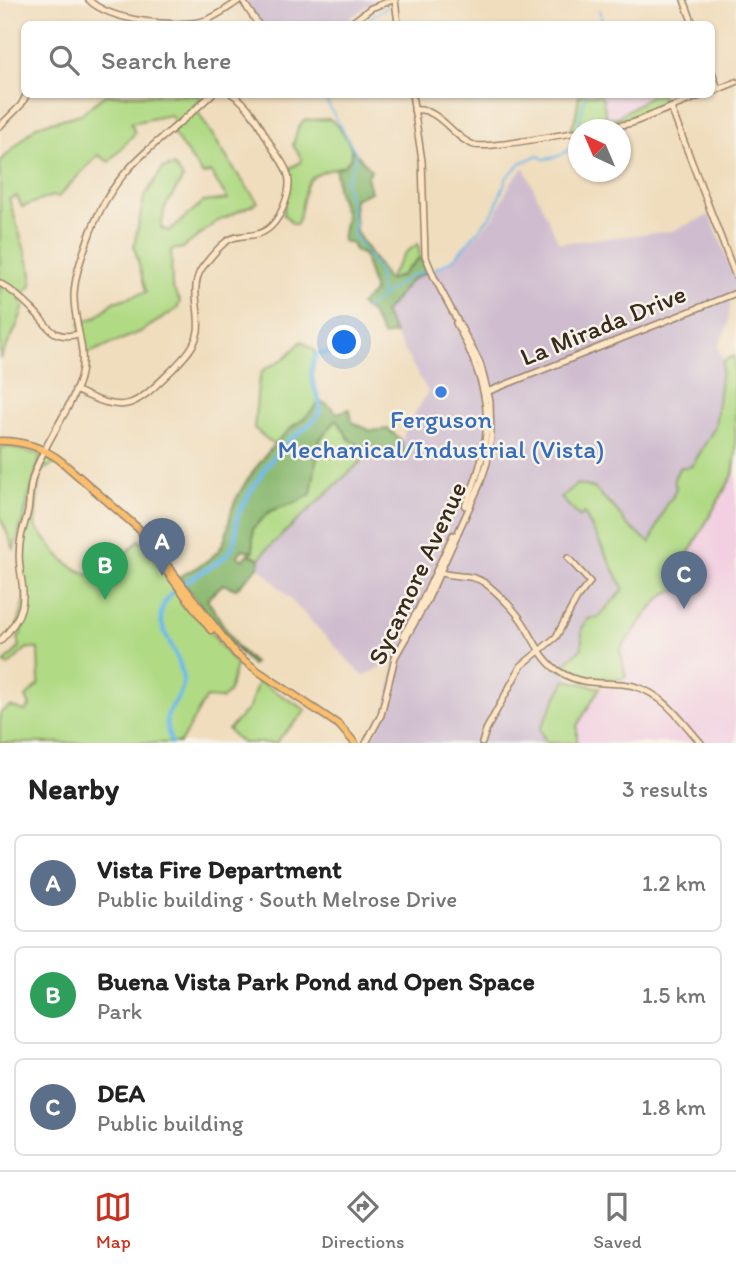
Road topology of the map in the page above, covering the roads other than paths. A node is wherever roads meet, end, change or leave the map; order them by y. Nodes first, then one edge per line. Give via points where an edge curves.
1 (89, 0) edge
2 (241, 0) edge
3 (395, 0) edge
4 (684, 0) edge
5 (139, 21) edge
6 (200, 21) edge
7 (256, 21) edge
8 (354, 21) edge
9 (399, 21) edge
10 (692, 21) edge
11 (736, 82) edge
12 (715, 91) edge
13 (25, 98) edge
14 (207, 98) edge
15 (237, 98) edge
16 (411, 98) edge
17 (695, 98) edge
18 (671, 108) junction
19 (413, 111) junction
20 (631, 123) edge
21 (0, 126) edge
22 (568, 134) edge
23 (736, 277) edge
24 (0, 283) edge
25 (736, 293) edge
26 (79, 334) junction
27 (75, 390) junction
28 (486, 392) junction
29 (0, 443) edge
30 (44, 451) junction
31 (154, 554) junction
32 (568, 558) dead end
33 (165, 562) junction
34 (438, 572) junction
35 (174, 577) junction
36 (408, 630) junction
37 (0, 641) edge
38 (538, 650) junction
39 (353, 743) edge
40 (364, 743) edge
41 (482, 743) edge
42 (701, 743) edge

1 - 5 main road via 107,13
2 - 6 main road
2 - 7 main road
3 - 8 main road via 370,8
3 - 9 main road
4 - 10 main road
11 - 12 main road
13 - 21 main road
14 - 26 main road via 140,156 105,199 75,284
15 - 27 main road via 287,171 289,184 279,217 261,233 226,241 203,268 196,284 196,341 152,391 136,401 114,405
16 - 19 main road, Sycamore Avenue
17 - 18 main road
18 - 20 main road
18 - 23 main road
19 - 22 main road via 430,113 475,146
19 - 28 main road, Sycamore Avenue via 422,161 426,256 475,351
24 - 26 main road via 51,331
25 - 28 main road, La Mirada Drive
26 - 27 main road via 83,360
27 - 30 main road
28 - 34 main road, Sycamore Avenue via 482,464
29 - 30 main road via 24,443
30 - 31 main road via 129,525
30 - 33 main road via 133,523
30 - 37 main road via 33,474 20,529 20,600 9,631
31 - 33 main road
31 - 35 main road
32 - 38 main road via 590,582 556,637
33 - 35 main road
34 - 36 main road, Sycamore Avenue
34 - 36 main road, Sycamore Avenue
34 - 38 main road via 485,583 517,615
35 - 39 main road via 236,654 339,725
36 - 40 main road, Sycamore Avenue via 390,662 378,714
36 - 40 main road, Sycamore Avenue via 393,663 381,715
38 - 41 main road via 521,666
38 - 42 main road via 557,670 579,681 629,685 650,692 665,702

